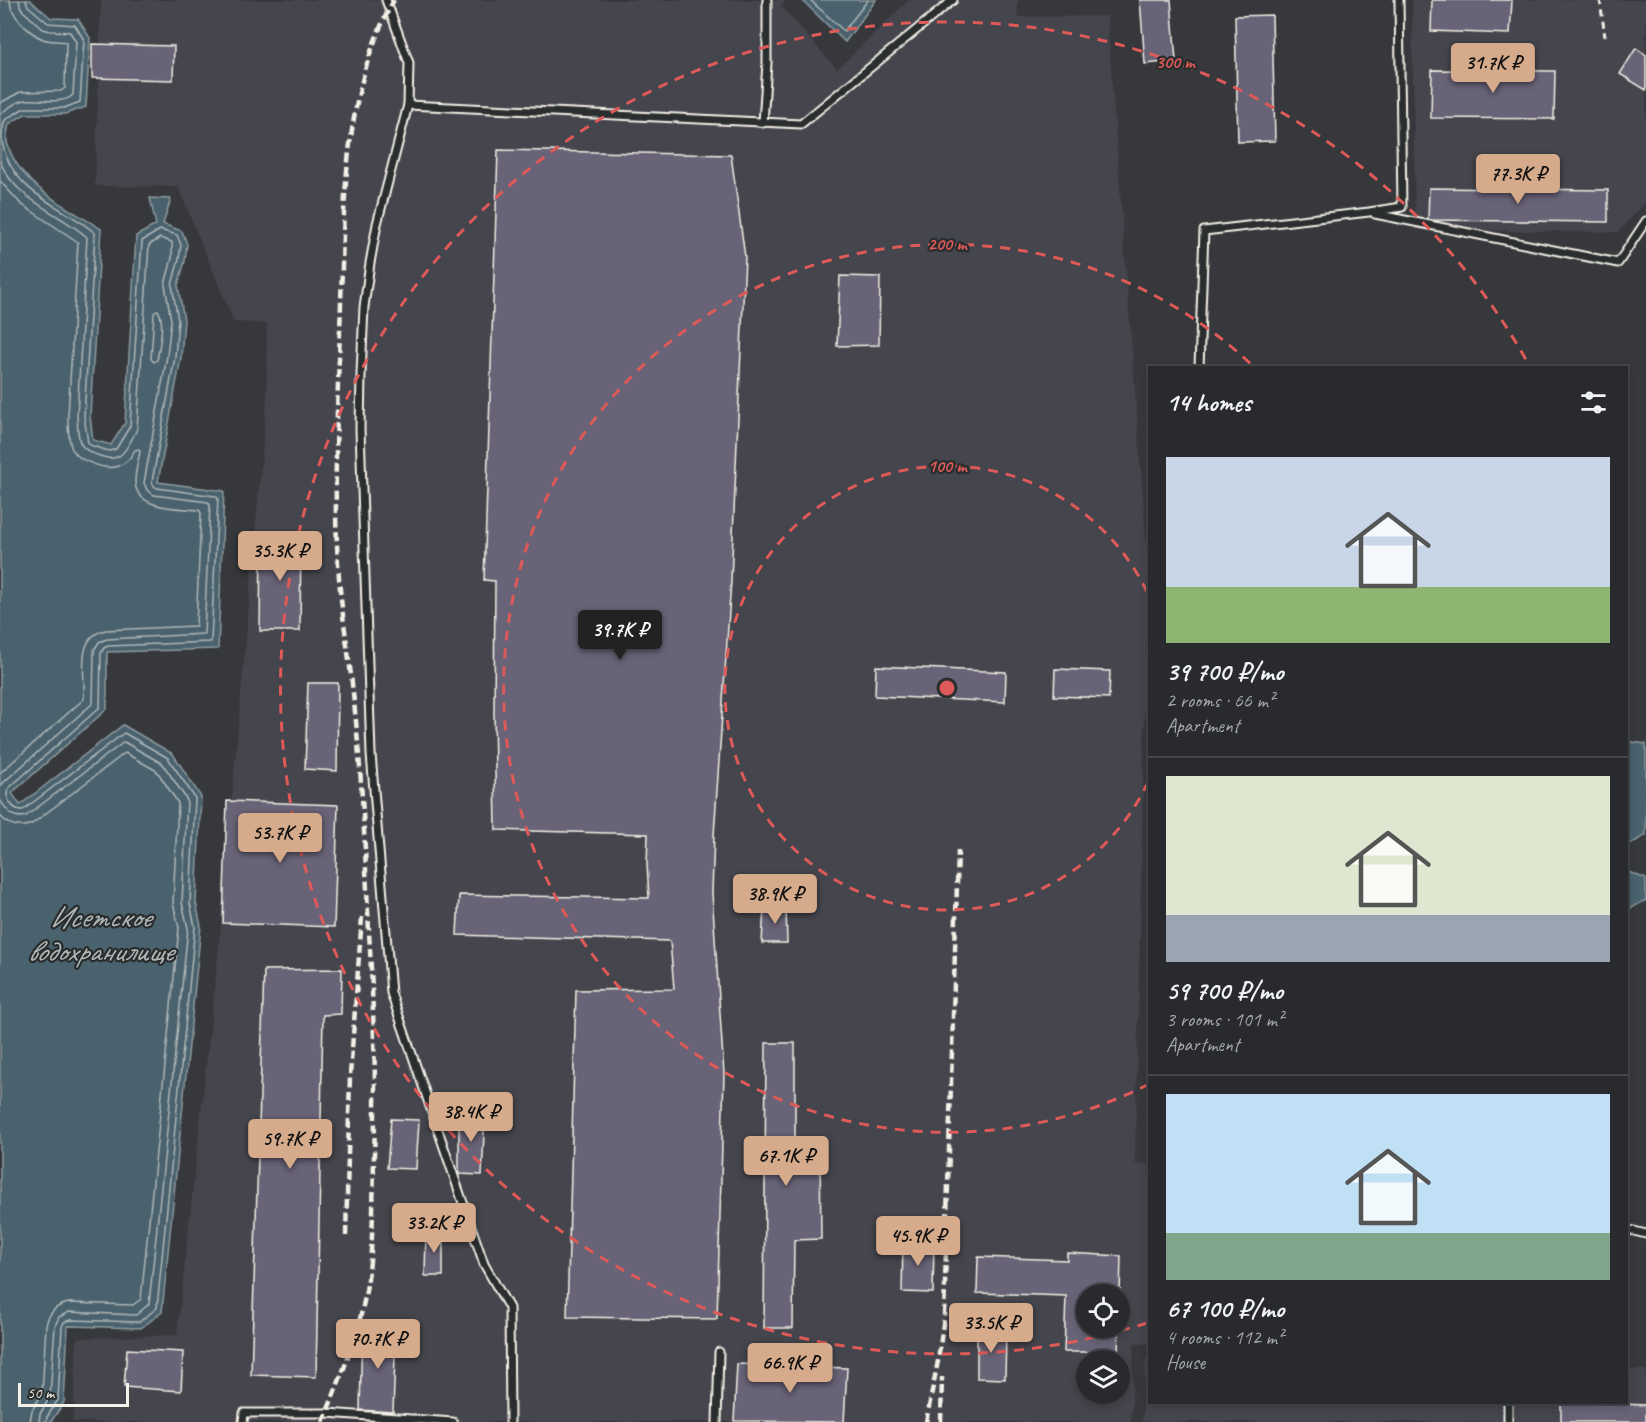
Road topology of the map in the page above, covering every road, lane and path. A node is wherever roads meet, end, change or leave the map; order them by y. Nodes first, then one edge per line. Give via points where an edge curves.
1 (386, 0) edge
2 (767, 0) edge
3 (953, 0) edge
4 (1399, 0) edge
5 (1600, 0) edge
6 (1605, 37) dead end
7 (408, 105) junction
8 (763, 123) junction
9 (1369, 212) junction
10 (1646, 221) edge
11 (1199, 366) edge
12 (1628, 1230) edge
13 (1646, 1234) edge
14 (719, 1352) dead end
15 (1508, 1404) edge
16 (243, 1422) edge
17 (453, 1422) edge
18 (510, 1422) edge
19 (717, 1422) edge
20 (1508, 1422) edge

1 - 7 lane via 409,63
2 - 8 lane
3 - 8 lane via 801,124
4 - 9 lane via 1402,207
5 - 6 path
7 - 8 lane
7 - 18 lane via 377,224 364,307 360,441 371,754 392,993 484,1264 509,1308
9 - 10 lane via 1618,262
9 - 11 lane via 1204,231
12 - 13 lane
14 - 19 lane
15 - 20 lane
16 - 17 lane via 244,1413 327,1413

